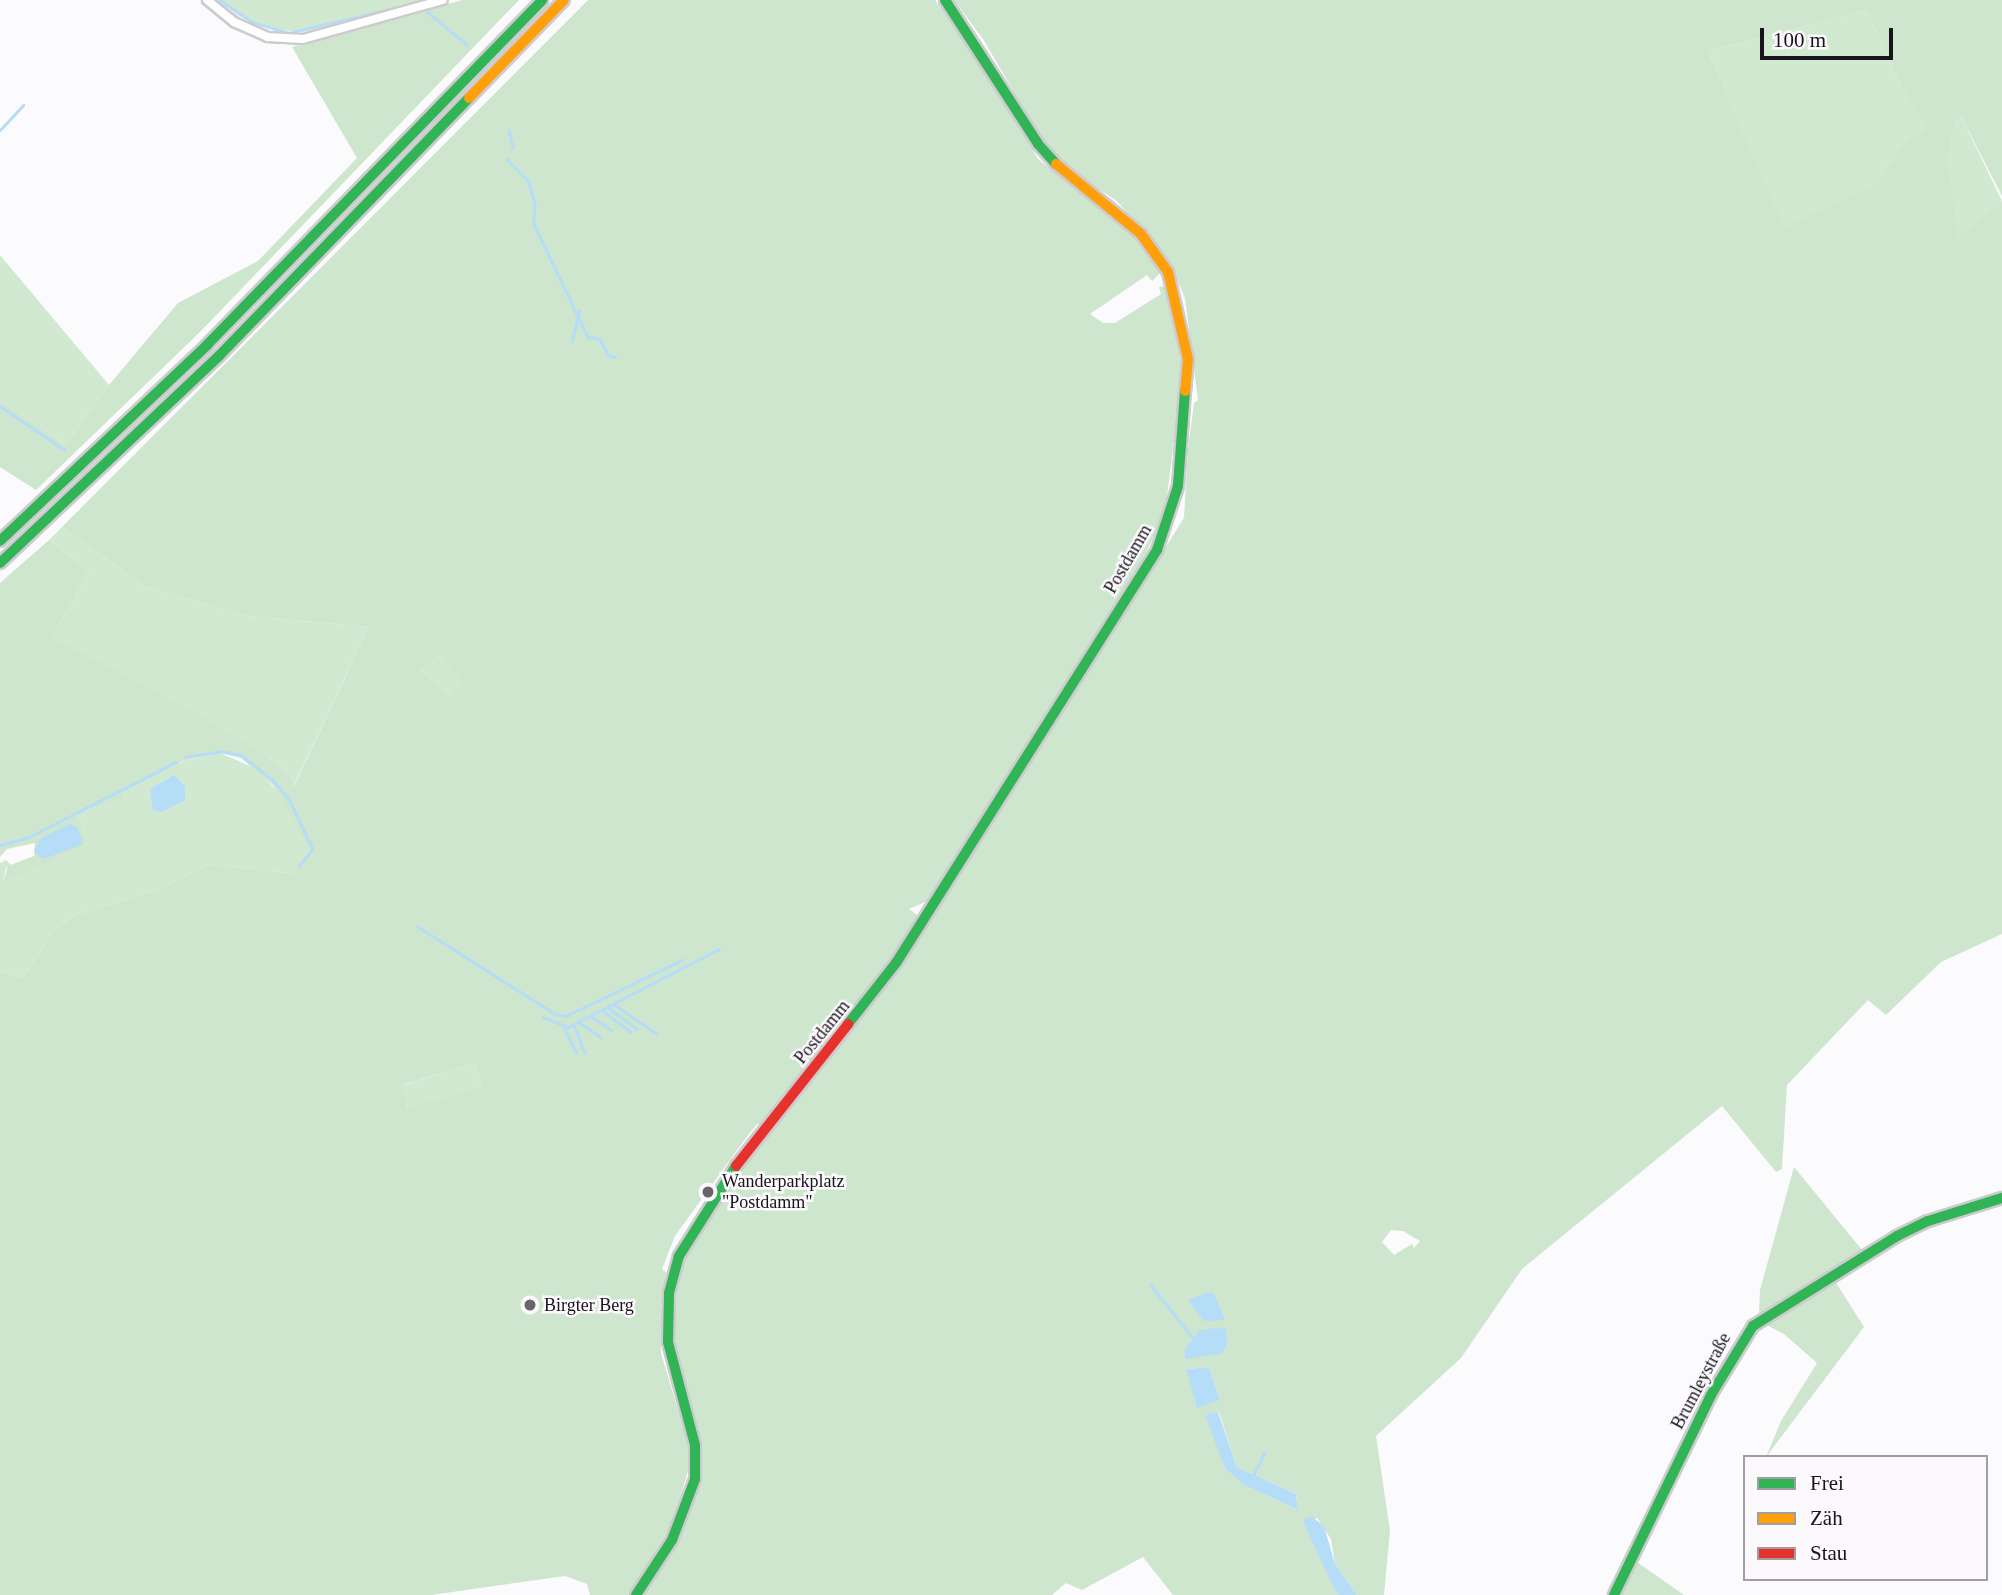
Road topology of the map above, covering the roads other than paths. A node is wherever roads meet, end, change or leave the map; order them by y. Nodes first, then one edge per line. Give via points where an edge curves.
1 (207, 0) edge
2 (443, 0) edge
3 (542, 0) edge
4 (564, 0) edge
5 (945, 0) edge
6 (0, 541) edge
7 (0, 563) edge
8 (2002, 1198) edge
9 (636, 1595) edge
10 (1614, 1595) edge

1 - 2 street via 234,22 267,37 303,39
3 - 6 main road via 207,345
4 - 7 main road via 273,302
5 - 9 main road, Postdamm via 1038,144 1141,234 1168,272 1188,359 1178,486 1157,550 896,963 732,1171 679,1256 669,1293 668,1342 695,1445 695,1479 672,1540
8 - 10 main road, Brumleystraße via 1928,1221 1753,1326 1711,1395

